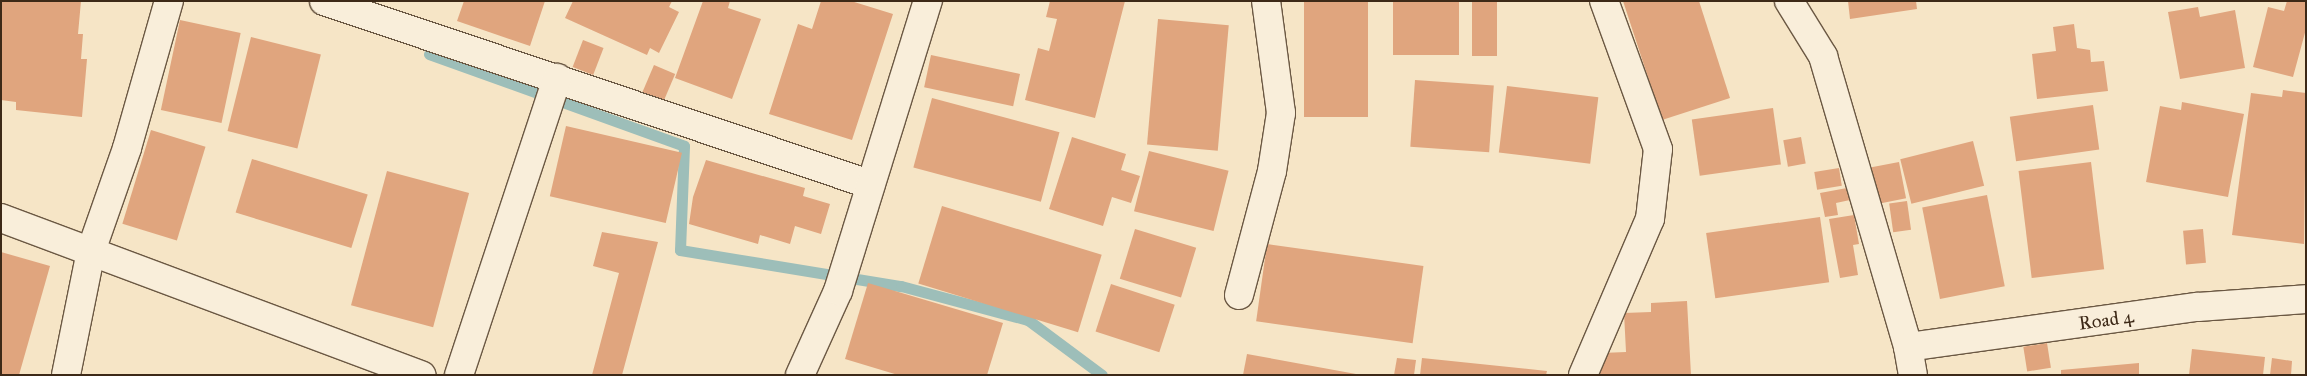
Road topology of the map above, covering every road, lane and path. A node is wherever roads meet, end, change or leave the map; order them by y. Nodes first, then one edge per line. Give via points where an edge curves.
1 (169, 1) edge
2 (324, 1) edge
3 (928, 1) edge
4 (1266, 1) edge
5 (1604, 1) edge
6 (1789, 1) edge
7 (557, 78) junction
8 (870, 184) junction
9 (1, 218) edge
10 (91, 250) junction
11 (1239, 295) dead end
12 (2306, 299) edge
13 (1908, 347) junction
14 (66, 375) edge
15 (422, 375) edge
16 (459, 375) edge
17 (800, 375) edge
18 (1583, 375) edge
19 (1913, 375) edge

1 - 10 street via 127,148
2 - 7 street
3 - 8 street
4 - 11 street via 1281,113 1272,170
5 - 18 street via 1658,149 1650,220
6 - 13 street via 1823,56
7 - 8 street
7 - 16 street
8 - 17 street via 838,290
9 - 10 street
10 - 14 street
10 - 15 street
12 - 13 street, Road 4 via 2198,307
13 - 19 street

